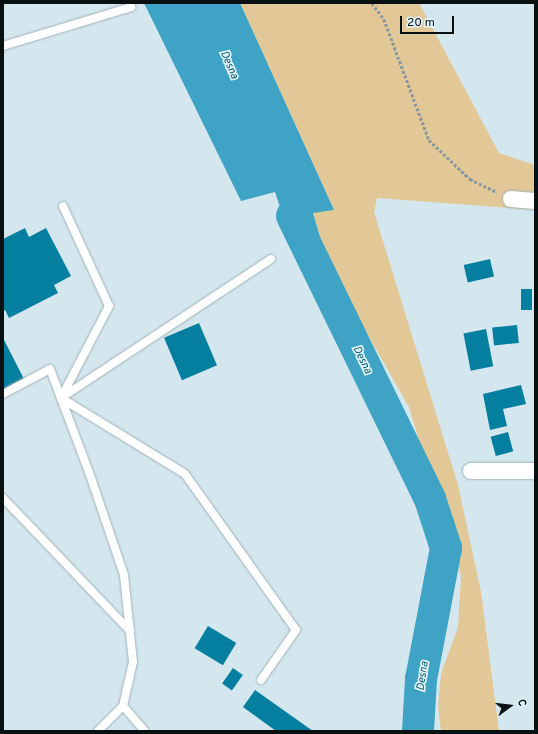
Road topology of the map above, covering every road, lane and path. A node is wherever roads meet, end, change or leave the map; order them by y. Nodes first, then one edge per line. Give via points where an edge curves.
1 (372, 3) edge
2 (131, 7) dead end
3 (3, 46) edge
4 (511, 199) joint
5 (535, 201) edge
6 (63, 206) dead end
7 (271, 259) dead end
8 (3, 394) edge
9 (61, 398) junction
10 (472, 471) dead end
11 (535, 471) edge
12 (3, 498) edge
13 (130, 631) junction
14 (261, 680) dead end
15 (123, 706) junction
16 (98, 731) edge
17 (145, 731) edge

1 - 4 path via 384,19 430,140 470,179
2 - 3 lane
4 - 5 street
6 - 9 lane via 109,306
7 - 9 lane
8 - 9 lane via 50,369
9 - 13 lane via 124,575
9 - 14 lane via 185,474 296,630
10 - 11 street
12 - 13 lane
13 - 15 lane via 133,662
15 - 16 lane
15 - 17 lane

